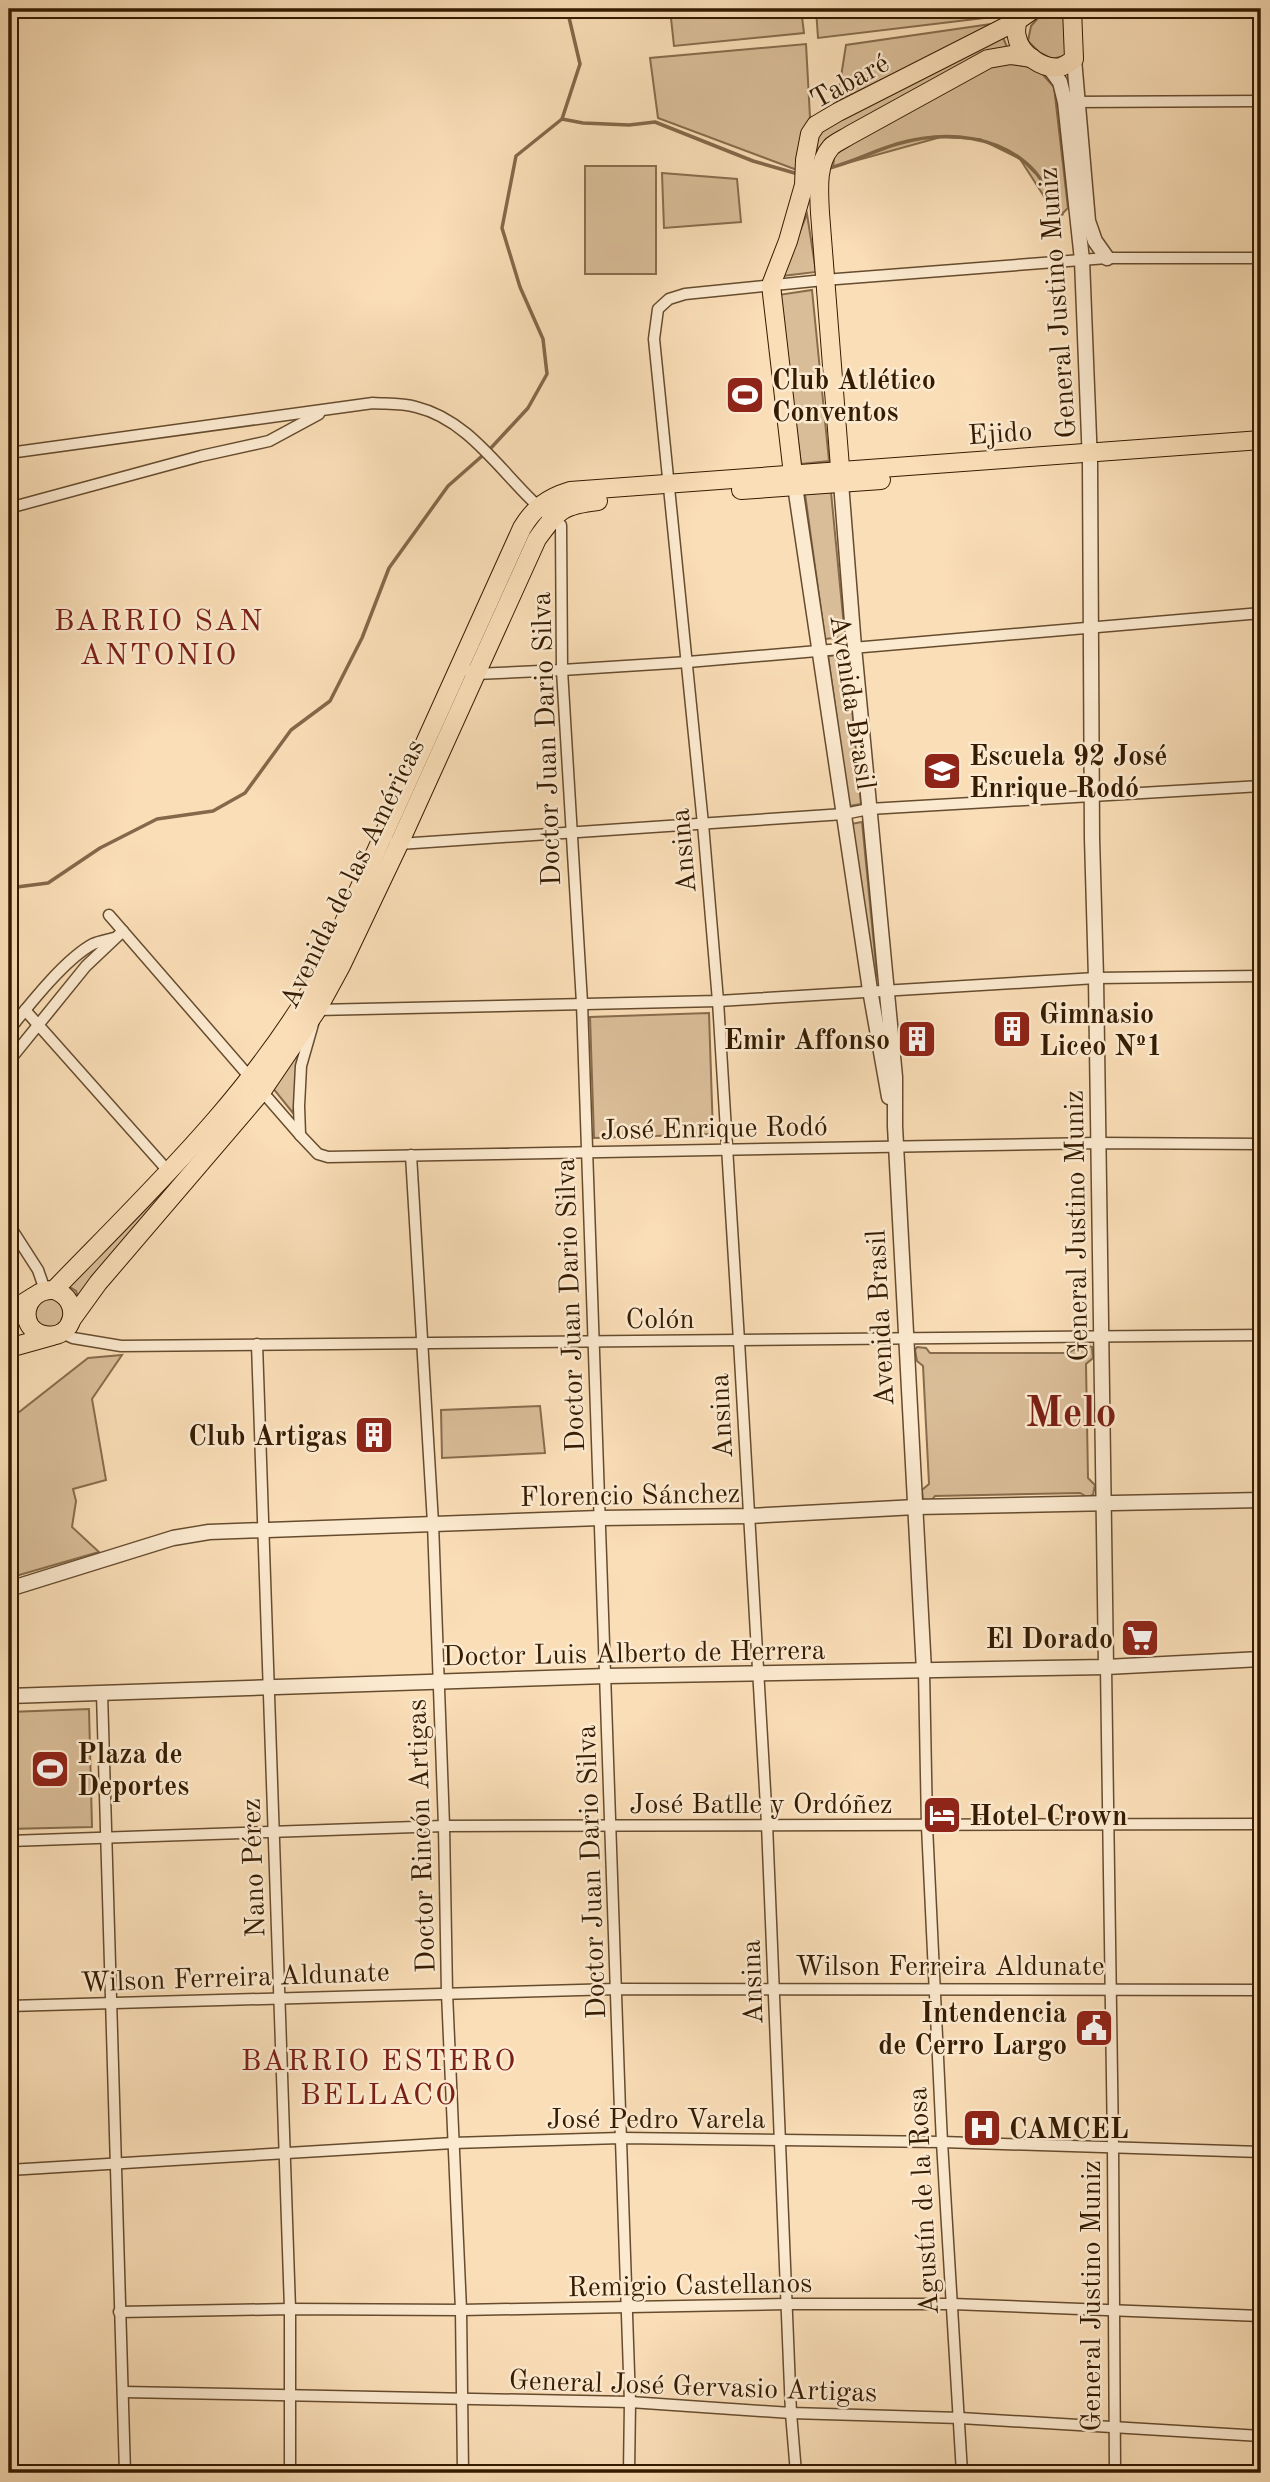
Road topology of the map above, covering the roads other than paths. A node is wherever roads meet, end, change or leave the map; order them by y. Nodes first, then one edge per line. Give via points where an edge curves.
1 (1034, 9) edge
2 (1072, 9) edge
3 (1017, 21) junction
4 (1032, 58) junction
5 (1074, 59) junction
6 (1049, 66) junction
7 (1261, 101) edge
8 (1072, 102) junction
9 (814, 161) junction
10 (811, 186) junction
11 (1107, 258) junction
12 (1261, 258) edge
13 (1082, 260) junction
14 (824, 280) junction
15 (772, 285) junction
16 (326, 410) junction
17 (1261, 440) edge
18 (1261, 451) edge
19 (9, 453) edge
20 (1090, 457) junction
21 (841, 477) junction
22 (794, 480) junction
23 (670, 489) junction
24 (9, 508) edge
25 (545, 513) junction
26 (1261, 613) edge
27 (1091, 626) junction
28 (854, 647) junction
29 (819, 651) junction
30 (688, 662) junction
31 (458, 666) junction
32 (562, 670) junction
33 (475, 674) junction
34 (1261, 786) edge
35 (1091, 796) junction
36 (869, 809) junction
37 (844, 814) junction
38 (703, 824) junction
39 (570, 834) junction
40 (382, 837) junction
41 (399, 844) junction
42 (109, 915) dead end
43 (120, 934) junction
44 (1261, 976) edge
45 (1096, 978) junction
46 (887, 989) junction
47 (870, 990) junction
48 (718, 1001) junction
49 (582, 1003) junction
50 (310, 1007) junction
51 (25, 1010) junction
52 (38, 1025) junction
53 (9, 1030) edge
54 (9, 1061) edge
55 (256, 1085) junction
56 (895, 1126) junction
57 (300, 1135) junction
58 (1097, 1143) junction
59 (1261, 1144) edge
60 (897, 1147) junction
61 (727, 1150) junction
62 (585, 1152) junction
63 (411, 1155) junction
64 (169, 1172) junction
65 (9, 1225) edge
66 (44, 1292) junction
67 (9, 1312) edge
68 (62, 1329) junction
69 (1261, 1335) edge
70 (1101, 1336) junction
71 (906, 1338) junction
72 (593, 1340) junction
73 (739, 1341) junction
74 (423, 1342) junction
75 (257, 1345) junction
76 (9, 1348) edge
77 (1261, 1500) edge
78 (1104, 1503) junction
79 (916, 1507) junction
80 (749, 1516) junction
81 (600, 1518) junction
82 (433, 1524) junction
83 (265, 1529) junction
84 (9, 1589) edge
85 (1261, 1660) edge
86 (1106, 1667) junction
87 (924, 1671) junction
88 (760, 1672) junction
89 (606, 1676) junction
90 (438, 1682) junction
91 (270, 1686) junction
92 (102, 1693) junction
93 (9, 1696) edge
94 (767, 1824) junction
95 (1108, 1824) junction
96 (1261, 1824) edge
97 (611, 1825) junction
98 (444, 1826) junction
99 (927, 1826) junction
100 (273, 1832) junction
101 (105, 1837) junction
102 (9, 1841) edge
103 (775, 1988) junction
104 (1110, 1988) junction
105 (616, 1989) junction
106 (1261, 1990) edge
107 (935, 1991) junction
108 (447, 1993) junction
109 (281, 1998) junction
110 (110, 2002) junction
111 (9, 2006) edge
112 (621, 2138) junction
113 (780, 2140) junction
114 (942, 2142) junction
115 (453, 2143) junction
116 (1114, 2146) junction
117 (1261, 2152) edge
118 (284, 2154) junction
119 (116, 2163) junction
120 (9, 2170) edge
121 (787, 2304) junction
122 (952, 2304) junction
123 (627, 2306) junction
124 (290, 2309) junction
125 (1113, 2309) junction
126 (461, 2311) junction
127 (119, 2312) junction
128 (1261, 2316) edge
129 (123, 2392) junction
130 (290, 2394) junction
131 (463, 2400) junction
132 (630, 2402) junction
133 (791, 2413) junction
134 (960, 2418) junction
135 (1114, 2428) junction
136 (1261, 2436) edge
137 (125, 2473) edge
138 (290, 2473) edge
139 (463, 2473) edge
140 (629, 2473) edge
141 (796, 2473) edge
142 (962, 2473) edge
143 (1115, 2473) edge

1 - 3 main road, Tabaré
2 - 5 main road
3 - 4 main road via 1016,36
3 - 9 main road, Tabaré via 816,125 810,134
4 - 6 main road
4 - 9 main road, Tabaré via 988,59 850,135
5 - 6 main road via 1061,67
5 - 8 street, General Justino Muniz
6 - 8 street, General Justino Muniz
7 - 8 street
8 - 11 street, General Justino Muniz via 1087,221
8 - 13 street, General Justino Muniz
9 - 10 main road, Tabaré
10 - 14 main road, Tabaré
10 - 15 main road, Tabaré
11 - 12 street
11 - 13 street
13 - 14 street
13 - 20 street, General Justino Muniz
14 - 15 street
14 - 21 main road, Avenida Brasil
15 - 22 main road, Avenida Brasil
15 - 23 street, Ansina via 685,294 658,309 654,339
16 - 19 street
16 - 24 street via 269,441
16 - 25 street via 373,403 415,407 449,420
17 - 20 main road, Ejido
18 - 20 main road, Ejido
20 - 21 main road, Ejido
20 - 27 street, General Justino Muniz
21 - 22 main road, Ejido
21 - 28 street, Avenida Brasil
22 - 23 main road, Ejido
22 - 29 street, Avenida Brasil
23 - 25 main road, Ejido via 573,504
23 - 30 street, Ansina
25 - 31 main road, Avenida de las Américas via 522,528
25 - 32 street, Doctor Juan Dario Silva via 561,525
25 - 33 main road, Avenida de las Américas
26 - 27 street
27 - 28 street
27 - 35 street, General Justino Muniz
28 - 29 street
28 - 36 street, Avenida Brasil
29 - 30 street
29 - 37 street, Avenida Brasil
30 - 32 street
30 - 38 street, Ansina
31 - 33 street
31 - 40 main road, Avenida de las Américas
32 - 33 street
32 - 39 street, Doctor Juan Dario Silva
33 - 41 main road, Avenida de las Américas
34 - 35 street
35 - 36 street
35 - 45 street, General Justino Muniz
36 - 37 street
36 - 46 street, Avenida Brasil
37 - 38 street
37 - 47 street, Avenida Brasil
38 - 39 street
38 - 48 street, Ansina
39 - 41 street
39 - 49 street, Doctor Juan Dario Silva
40 - 41 street
40 - 50 main road, Avenida de las Américas
41 - 50 main road, Avenida de las Américas via 341,966
42 - 43 street, José Enrique Rodó
43 - 51 street via 84,950
43 - 52 street via 86,966
43 - 55 street, José Enrique Rodó
44 - 45 street
45 - 46 street
45 - 58 street, General Justino Muniz
46 - 47 street
46 - 56 street, Avenida Brasil
47 - 48 street
47 - 56 street, Avenida Brasil
48 - 49 street
48 - 61 street, Ansina
49 - 50 street
49 - 62 street, Doctor Juan Dario Silva
50 - 55 main road, Avenida de las Américas
50 - 57 street via 301,1066
51 - 52 street
51 - 53 street
52 - 54 street
52 - 64 street
55 - 57 street, José Enrique Rodó
55 - 64 main road, Avenida de las Américas
55 - 68 main road, Avenida de las Américas
56 - 60 street, Avenida Brasil
57 - 63 street, José Enrique Rodó via 318,1154 328,1157
58 - 59 street, José Enrique Rodó
58 - 60 street, José Enrique Rodó
58 - 70 street, General Justino Muniz
60 - 61 street, José Enrique Rodó
60 - 71 street, Avenida Brasil
61 - 62 street, José Enrique Rodó
61 - 73 street, Ansina
62 - 63 street, José Enrique Rodó
62 - 72 street, Doctor Juan Dario Silva
63 - 74 street, Doctor Rincón Artigas
64 - 66 main road, Avenida de las Américas
65 - 66 street via 38,1270
66 - 67 main road, Avenida de las Américas
66 - 68 main road via 63,1294 69,1301 72,1310
66 - 68 main road via 26,1309 29,1325 38,1333
68 - 75 street, Colón via 73,1338 121,1346
68 - 76 main road
69 - 70 street, Colón
70 - 71 street, Colón
70 - 78 street, General Justino Muniz
71 - 73 street, Colón
71 - 79 street, Avenida Brasil
72 - 73 street, Colón
72 - 74 street, Colón
72 - 81 street, Doctor Juan Dario Silva
73 - 80 street, Ansina
74 - 75 street, Colón
74 - 82 street, Doctor Rincón Artigas
75 - 83 street, Nano Pérez
77 - 78 street, Florencio Sánchez
78 - 79 street, Florencio Sánchez
78 - 86 street, General Justino Muniz
79 - 80 street, Florencio Sánchez
79 - 87 street, Agustín de la Rosa
80 - 81 street, Florencio Sánchez
80 - 88 street, Ansina
81 - 82 street, Florencio Sánchez
81 - 89 street, Doctor Juan Dario Silva
82 - 83 street, Florencio Sánchez
82 - 90 street, Doctor Rincón Artigas
83 - 84 street, Florencio Sánchez via 173,1538
83 - 91 street, Nano Pérez
85 - 86 street, Doctor Luis Alberto de Herrera
86 - 87 street, Doctor Luis Alberto de Herrera
86 - 95 street, General Justino Muniz
87 - 88 street, Doctor Luis Alberto de Herrera
87 - 99 street, Agustín de la Rosa
88 - 89 street, Doctor Luis Alberto de Herrera
88 - 94 street, Ansina
89 - 90 street, Doctor Luis Alberto de Herrera
89 - 97 street, Doctor Juan Dario Silva
90 - 91 street, Doctor Luis Alberto de Herrera
90 - 98 street, Doctor Rincón Artigas
91 - 92 street, Doctor Luis Alberto de Herrera
91 - 100 street, Nano Pérez
92 - 93 street, Doctor Luis Alberto de Herrera
92 - 101 street
94 - 97 street, José Batlle y Ordóñez
94 - 99 street, José Batlle y Ordóñez
94 - 103 street, Ansina
95 - 96 street, José Batlle y Ordóñez
95 - 99 street, José Batlle y Ordóñez
95 - 104 street, General Justino Muniz
97 - 98 street, José Batlle y Ordóñez
97 - 105 street, Doctor Juan Dario Silva
98 - 100 street, José Batlle y Ordóñez
98 - 108 street, Doctor Rincón Artigas
99 - 107 street, Agustín de la Rosa
100 - 101 street, José Batlle y Ordóñez
100 - 109 street, Nano Pérez
101 - 102 street, José Batlle y Ordóñez
101 - 110 street
103 - 105 street, Wilson Ferreira Aldunate
103 - 107 street, Wilson Ferreira Aldunate
103 - 113 street, Ansina
104 - 106 street, Wilson Ferreira Aldunate
104 - 107 street, Wilson Ferreira Aldunate
104 - 116 street, General Justino Muniz
105 - 108 street, Wilson Ferreira Aldunate
105 - 112 street, Doctor Juan Dario Silva
107 - 114 street, Agustín de la Rosa
108 - 109 street, Wilson Ferreira Aldunate
108 - 115 street, Doctor Rincón Artigas
109 - 110 street, Wilson Ferreira Aldunate
109 - 118 street, Nano Pérez
110 - 111 street, Wilson Ferreira Aldunate
110 - 119 street
112 - 113 street, José Pedro Varela
112 - 115 street, José Pedro Varela
112 - 123 street, Doctor Juan Dario Silva
113 - 114 street, José Pedro Varela
113 - 121 street, Ansina
114 - 116 street, José Pedro Varela
114 - 122 street, Agustín de la Rosa
115 - 118 street, José Pedro Varela
115 - 126 street, Doctor Rincón Artigas
116 - 117 street, José Pedro Varela
116 - 125 street, General Justino Muniz
118 - 119 street, José Pedro Varela
118 - 124 street, Nano Pérez
119 - 120 street, José Pedro Varela
119 - 127 street
121 - 122 street, Remigio Castellanos
121 - 123 street, Remigio Castellanos
121 - 133 street, Ansina
122 - 125 street, Remigio Castellanos
122 - 134 street, Agustín de la Rosa
123 - 126 street, Remigio Castellanos
123 - 132 street, Doctor Juan Dario Silva
124 - 126 street, Remigio Castellanos
124 - 127 street, Remigio Castellanos
124 - 130 street, Nano Pérez
125 - 128 street, Remigio Castellanos
125 - 135 street, General Justino Muniz
126 - 131 street, Doctor Rincón Artigas
127 - 129 street
129 - 130 street, General José Gervasio Artigas
129 - 137 street
130 - 131 street, General José Gervasio Artigas
130 - 138 street, Nano Pérez
131 - 132 street, General José Gervasio Artigas
131 - 139 street, Doctor Rincón Artigas
132 - 133 street, General José Gervasio Artigas
132 - 140 street, Doctor Juan Dario Silva
133 - 134 street, General José Gervasio Artigas
133 - 141 street, Ansina
134 - 135 street, General José Gervasio Artigas
134 - 142 street, Agustín de la Rosa
135 - 136 street, General José Gervasio Artigas
135 - 143 street, General Justino Muniz

